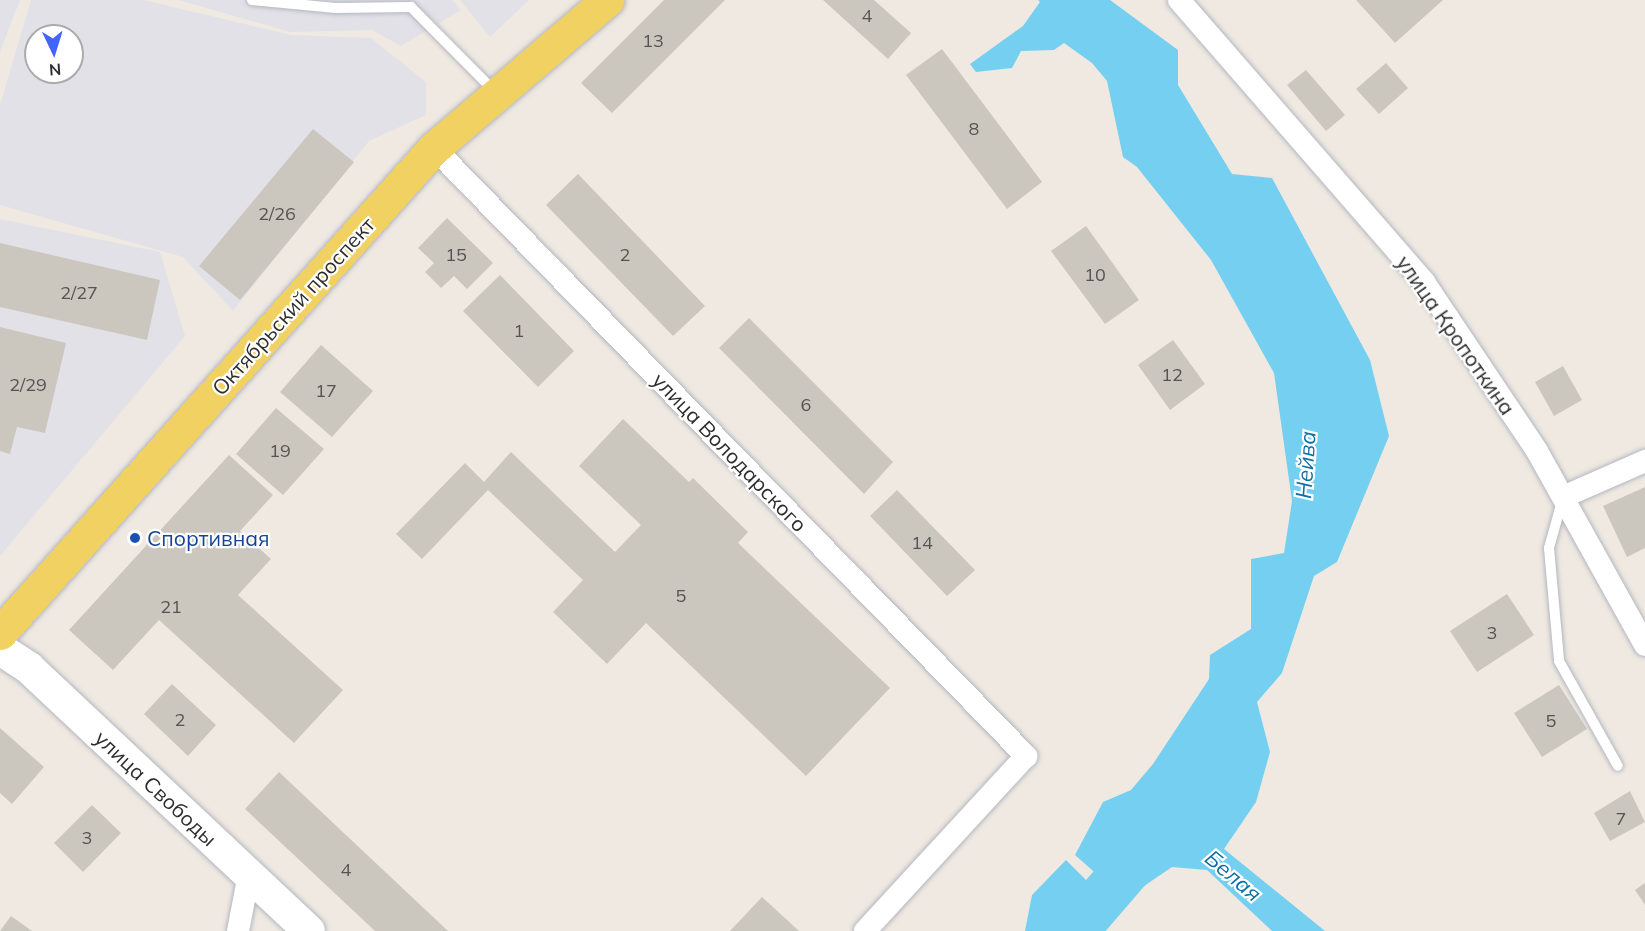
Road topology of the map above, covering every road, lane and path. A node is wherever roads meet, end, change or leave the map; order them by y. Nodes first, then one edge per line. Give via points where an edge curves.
1 (252, 0) edge
2 (607, 0) edge
3 (1179, 0) edge
4 (496, 94) junction
5 (434, 148) junction
6 (1645, 461) edge
7 (1563, 497) junction
8 (1, 635) edge
9 (1645, 645) edge
10 (1618, 766) dead end
11 (249, 874) junction
12 (238, 931) edge
13 (309, 931) edge
14 (865, 931) edge

1 - 4 lane via 336,8 411,7
2 - 4 main road, Октябрьский проспект
3 - 7 street, улица Кропоткина via 1424,282 1538,451
4 - 5 main road, Октябрьский проспект
5 - 8 main road, Октябрьский проспект
5 - 14 street, улица Володарского via 1026,756
6 - 7 street
7 - 9 street, улица Кропоткина
7 - 10 lane via 1549,548 1559,661
8 - 11 main road, улица Свободы via 29,668
11 - 12 street
11 - 13 main road, улица Свободы

